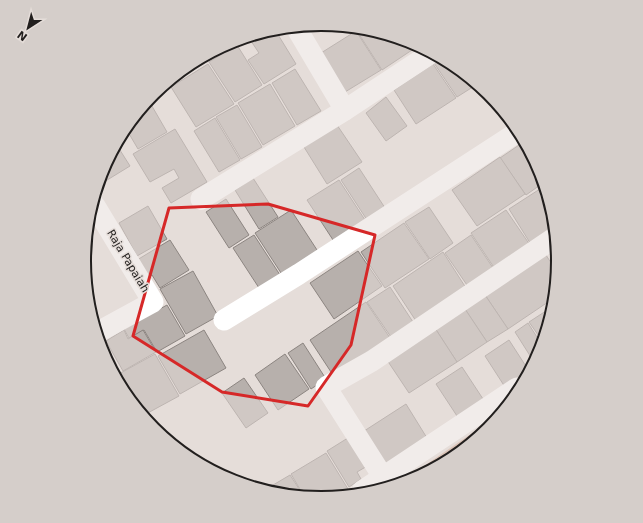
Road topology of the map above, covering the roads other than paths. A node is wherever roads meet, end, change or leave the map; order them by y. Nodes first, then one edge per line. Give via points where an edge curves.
1 (299, 32) edge
2 (426, 57) edge
3 (345, 110) junction
4 (514, 134) edge
5 (201, 199) dead end
6 (97, 209) edge
7 (551, 240) edge
8 (224, 320) dead end
9 (101, 330) edge
10 (512, 391) edge
11 (383, 477) junction
12 (367, 488) edge

1 - 3 street
2 - 3 street
3 - 5 street
4 - 8 street
6 - 9 street, Raja Papaiah via 153,302
7 - 11 street via 372,360 326,387
10 - 11 street
11 - 12 street

